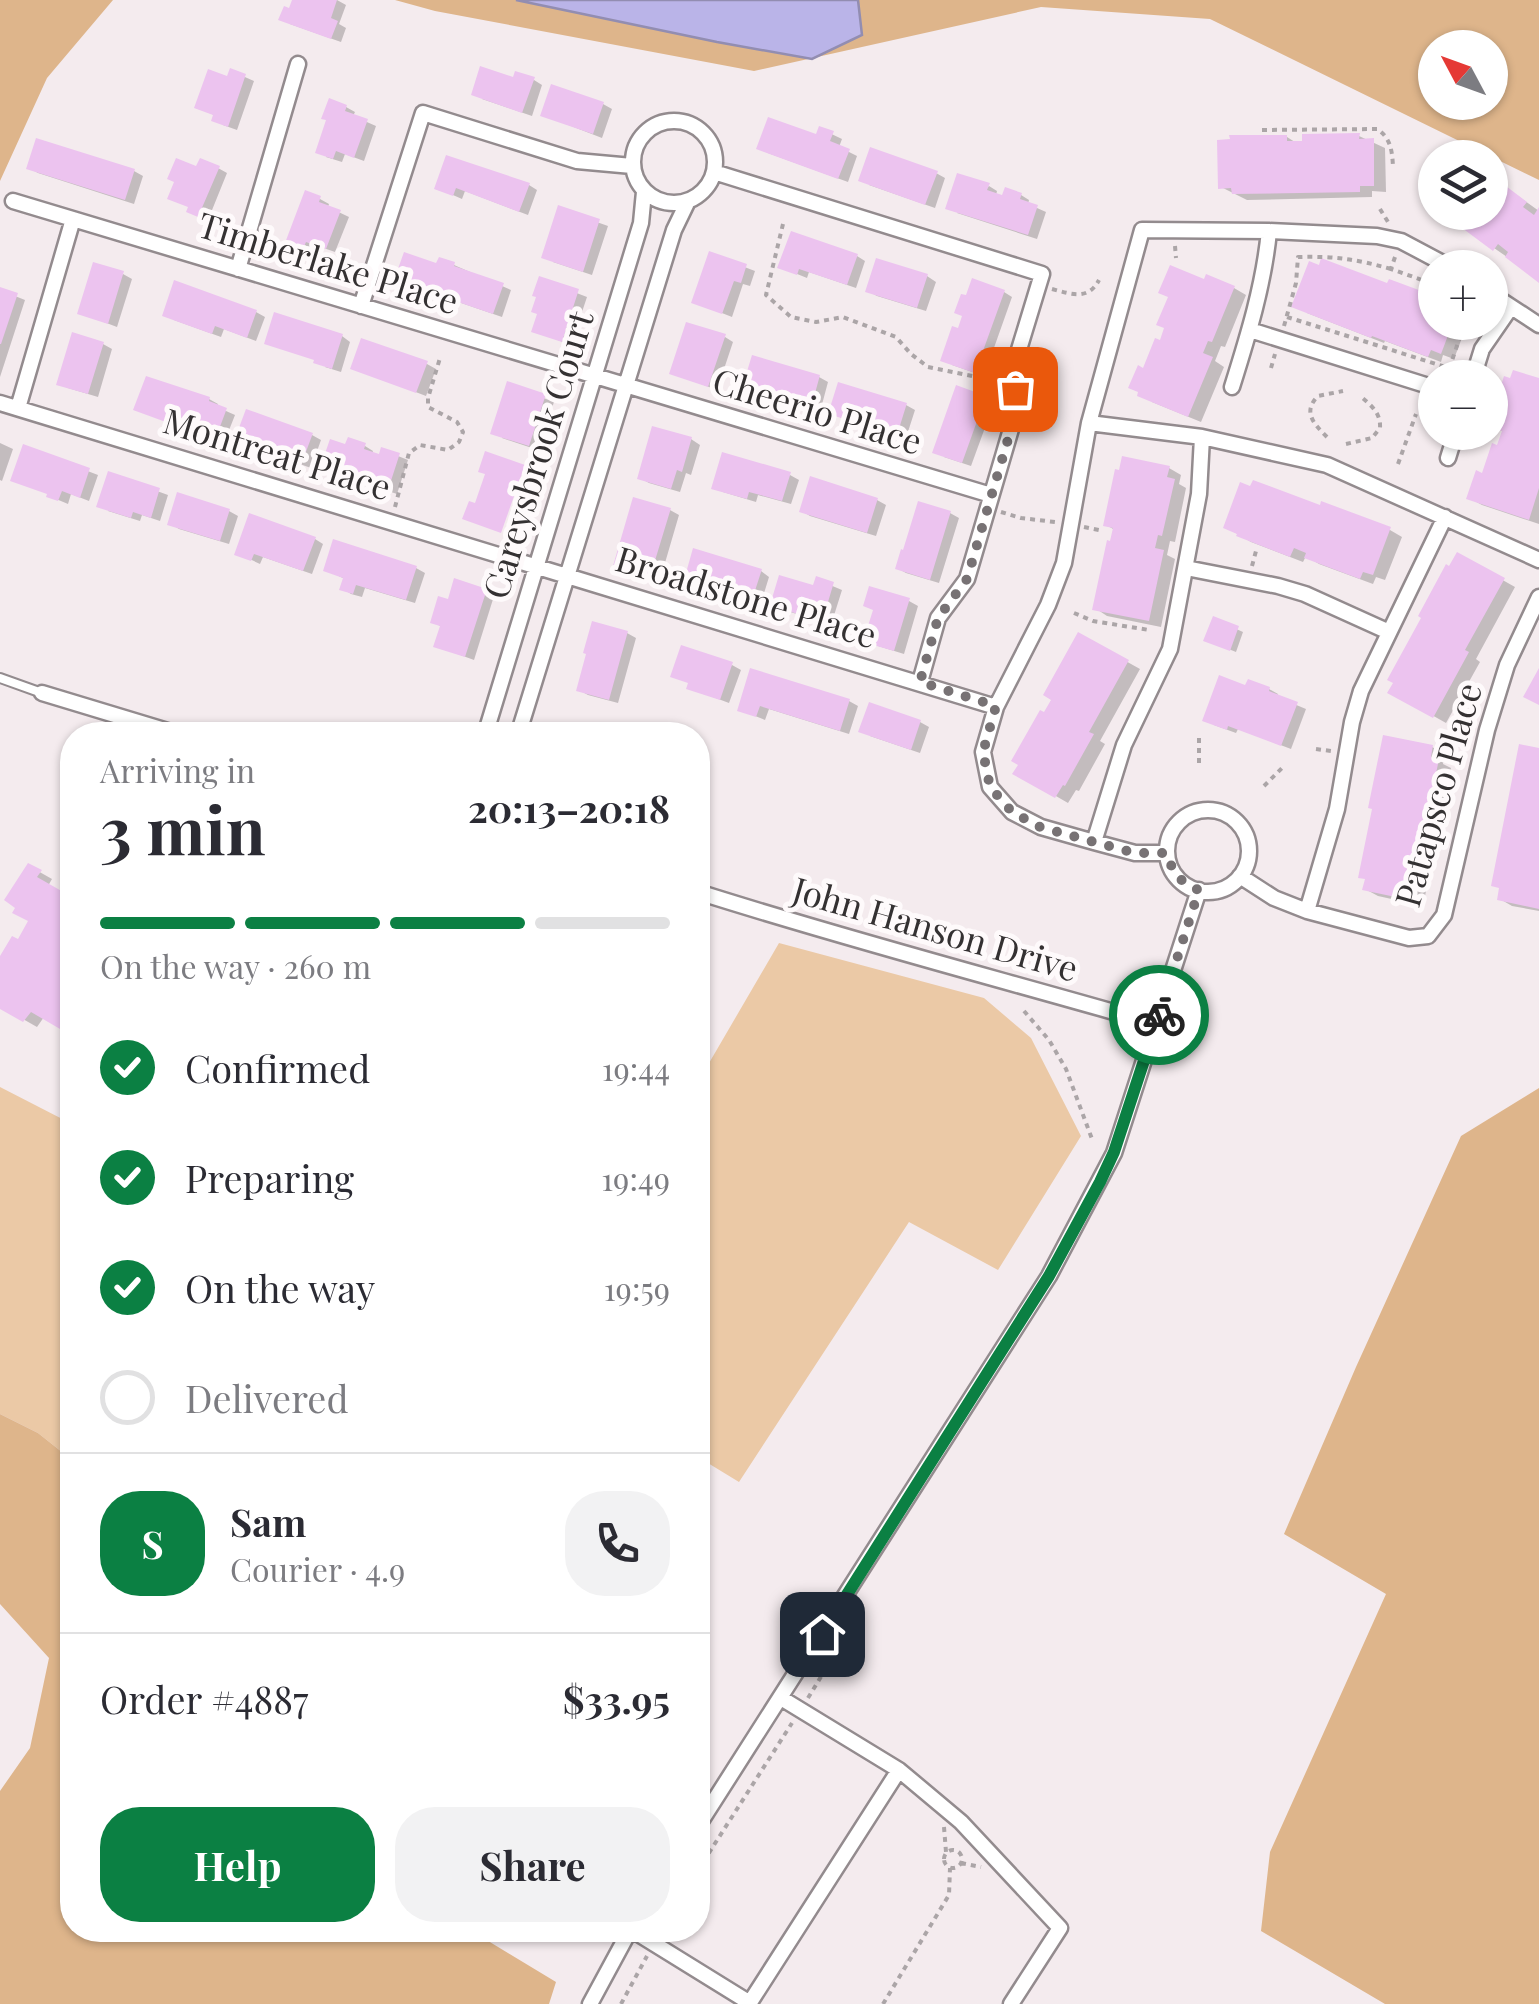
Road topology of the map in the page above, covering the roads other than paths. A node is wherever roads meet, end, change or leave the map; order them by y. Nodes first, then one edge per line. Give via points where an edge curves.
1 (298, 64) dead end
2 (632, 166) junction
3 (714, 172) junction
4 (644, 192) junction
5 (688, 200) junction
6 (13, 201) dead end
7 (73, 219) junction
8 (1269, 231) junction
9 (1418, 250) edge
10 (238, 268) junction
11 (1508, 305) edge
12 (361, 306) junction
13 (1511, 307) junction
14 (1539, 325) edge
15 (1250, 330) junction
16 (1479, 360) edge
17 (593, 376) junction
18 (1418, 383) edge
19 (625, 385) junction
20 (1232, 387) dead end
21 (0, 403) edge
22 (18, 408) junction
23 (1089, 423) junction
24 (1202, 437) junction
25 (1450, 450) edge
26 (1448, 458) dead end
27 (989, 503) junction
28 (1445, 517) junction
29 (1539, 560) edge
30 (536, 566) junction
31 (1186, 568) junction
32 (567, 575) junction
33 (1539, 597) edge
34 (1388, 632) junction
35 (0, 678) edge
36 (920, 682) junction
37 (42, 692) joint
38 (996, 706) junction
39 (140, 722) edge
40 (490, 722) edge
41 (522, 722) edge
42 (1094, 842) junction
43 (1167, 853) junction
44 (1240, 876) junction
45 (1199, 890) junction
46 (710, 896) edge
47 (1307, 911) junction
48 (1156, 1024) junction
49 (781, 1698) junction
50 (898, 1770) junction
51 (710, 1807) edge
52 (624, 1942) edge
53 (651, 1942) edge
54 (590, 2004) edge
55 (749, 2004) edge
56 (1012, 2004) edge

1 - 10 street
2 - 3 street via 638,140 668,120 707,136
2 - 4 street
2 - 12 street via 578,161 423,113
3 - 5 street
3 - 27 street via 1042,274 1014,366 1016,412
4 - 5 street via 663,202
4 - 17 street, Careysbrook Court via 642,223
5 - 19 street, Careysbrook Court
6 - 7 street, Timberlake Place
7 - 10 street, Timberlake Place
7 - 22 street
8 - 9 street via 1377,236
8 - 15 street
8 - 23 street via 1142,230
10 - 12 street, Timberlake Place
11 - 13 street
12 - 17 street, Timberlake Place
13 - 14 street
13 - 16 street
15 - 18 street
15 - 20 street
17 - 19 street, Timberlake Place
17 - 30 street, Careysbrook Court
19 - 27 street, Cheerio Place
19 - 32 street, Careysbrook Court
21 - 22 street, Montreat Place
22 - 30 street, Montreat Place
23 - 24 street
23 - 38 street via 1064,563
24 - 28 street via 1328,465
24 - 31 street
25 - 26 street
27 - 36 street via 967,579 938,618
28 - 29 street
28 - 34 street
30 - 32 street, Broadstone Place
30 - 40 street, Careysbrook Court
31 - 34 street via 1305,594
31 - 42 street via 1170,649 1124,745
32 - 36 street, Broadstone Place
32 - 41 street, Careysbrook Court
33 - 47 street, Patapsco Place via 1507,665 1487,730 1444,915 1428,936 1408,938
34 - 47 street via 1361,690
35 - 37 lane
36 - 38 street, Broadstone Place
37 - 39 street
38 - 42 street via 983,752 990,787 1012,812 1040,827
42 - 43 street
43 - 44 street via 1183,818 1219,811 1246,836 1248,857
43 - 45 street via 1177,877
44 - 45 street via 1222,889
44 - 47 street, Patapsco Place
45 - 48 street
46 - 48 street, John Hanson Drive
48 - 49 street via 1114,1152 1049,1276
49 - 50 street
49 - 51 street
50 - 55 street
50 - 56 street via 961,1822 1060,1928
52 - 54 street
53 - 55 street

